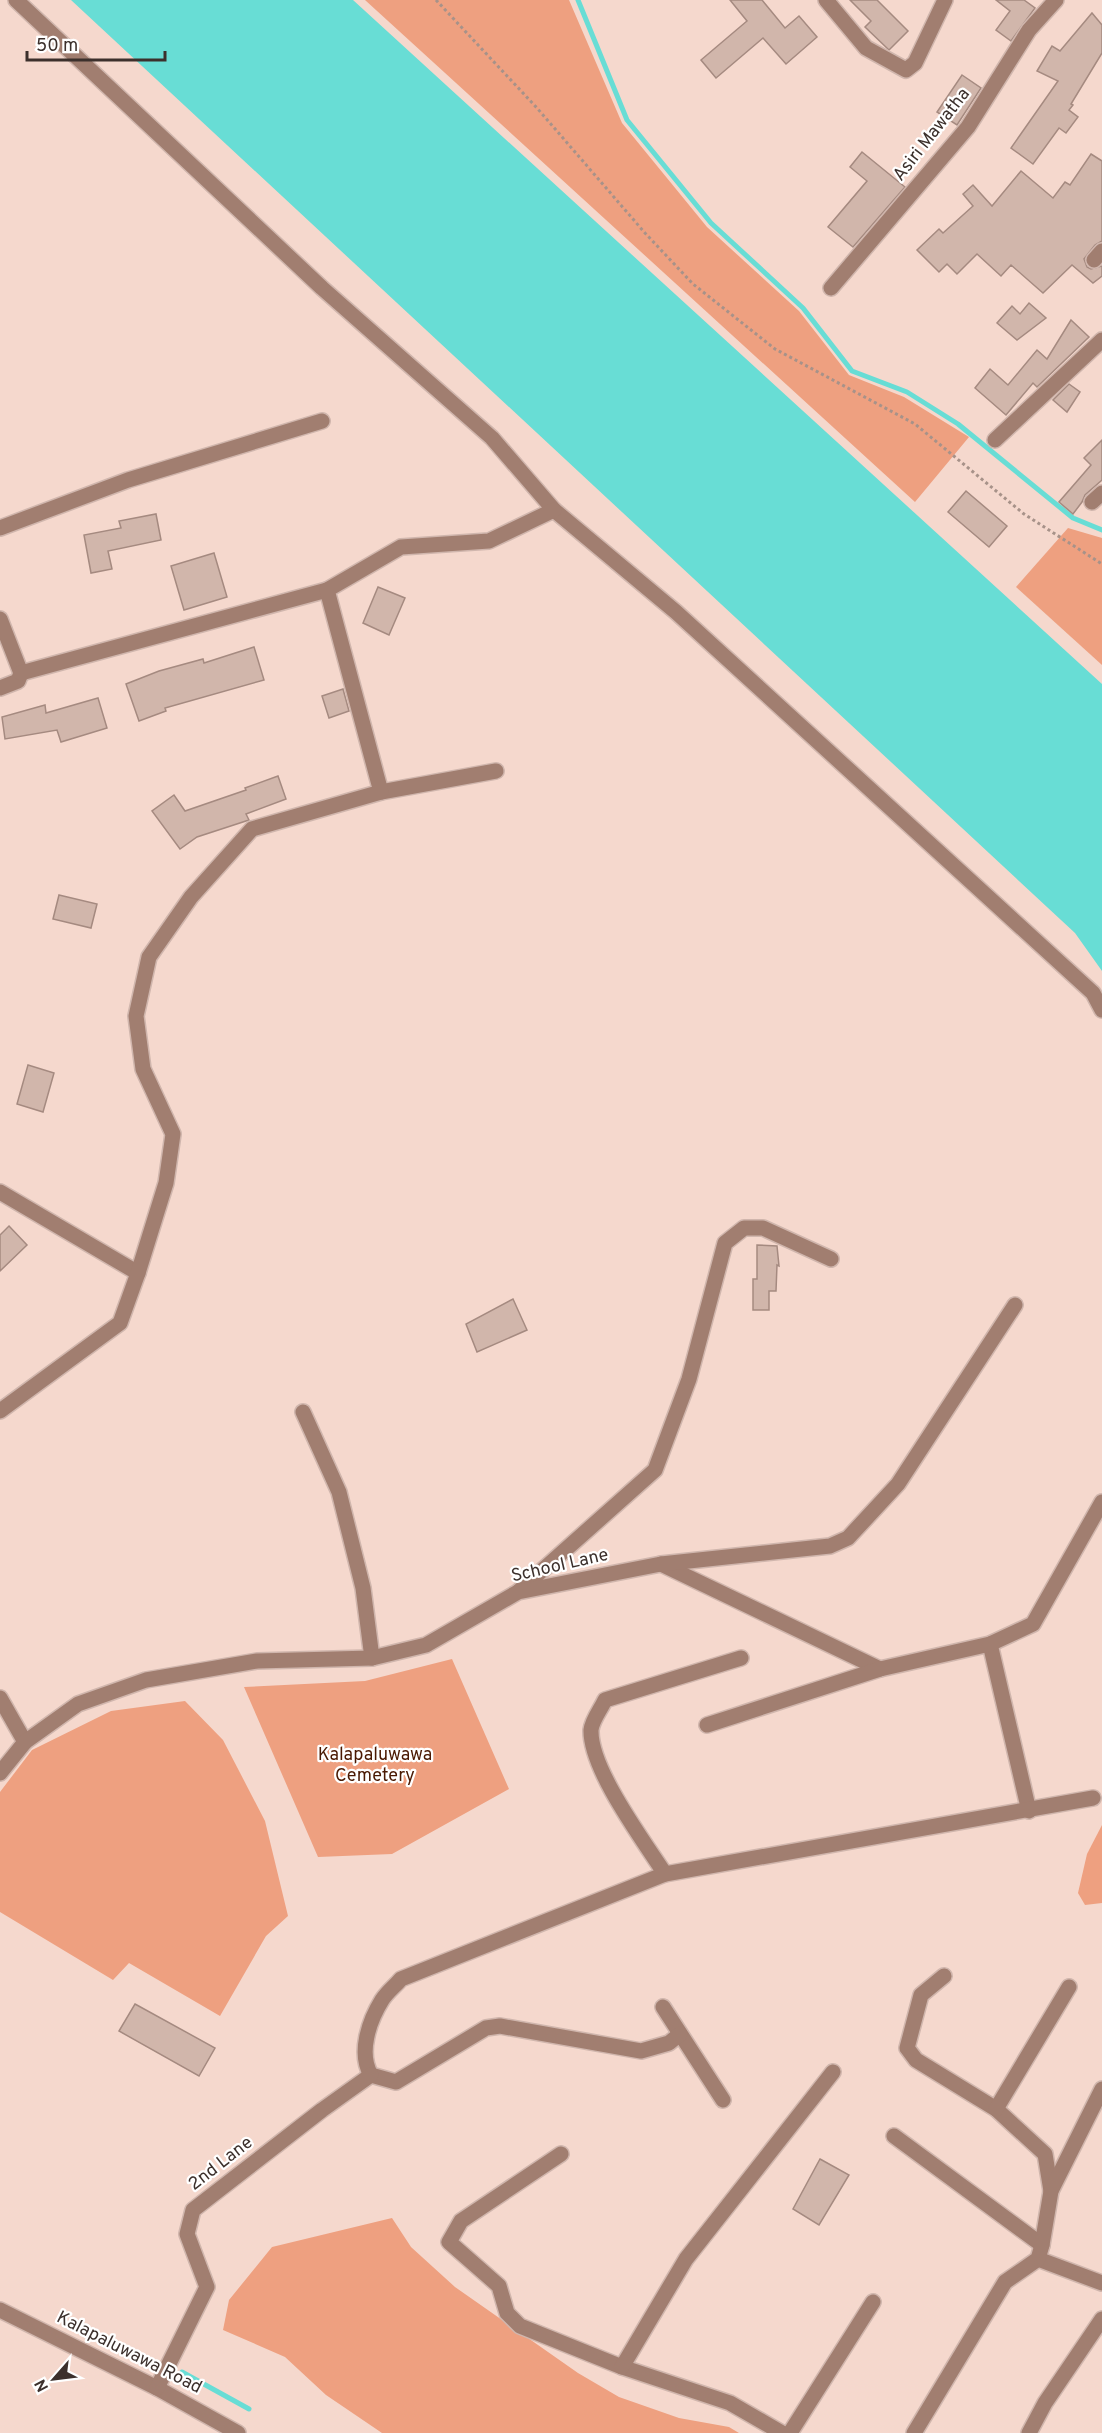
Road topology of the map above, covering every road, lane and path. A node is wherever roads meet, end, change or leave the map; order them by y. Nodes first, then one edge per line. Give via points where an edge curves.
1 (16, 0) edge
2 (436, 0) edge
3 (826, 0) edge
4 (945, 0) edge
5 (1056, 0) edge
6 (831, 288) dead end
7 (1102, 340) edge
8 (322, 421) dead end
9 (995, 440) dead end
10 (554, 510) junction
11 (0, 528) edge
12 (1102, 564) edge
13 (327, 590) junction
14 (0, 619) edge
15 (21, 673) junction
16 (0, 688) edge
17 (496, 771) dead end
18 (381, 792) junction
19 (1102, 1010) edge
20 (0, 1192) edge
21 (831, 1259) dead end
22 (138, 1273) junction
23 (1015, 1305) dead end
24 (0, 1411) edge
25 (303, 1412) dead end
26 (1102, 1502) edge
27 (661, 1564) junction
28 (518, 1592) junction
29 (990, 1644) junction
30 (372, 1658) junction
31 (741, 1658) dead end
32 (880, 1669) junction
33 (0, 1698) edge
34 (707, 1725) dead end
35 (25, 1742) junction
36 (0, 1773) edge
37 (1093, 1798) dead end
38 (1029, 1811) junction
39 (665, 1874) junction
40 (944, 1976) dead end
41 (1069, 1987) dead end
42 (663, 2007) dead end
43 (680, 2034) junction
44 (833, 2072) dead end
45 (371, 2075) junction
46 (1102, 2089) edge
47 (723, 2100) dead end
48 (996, 2109) junction
49 (894, 2136) dead end
50 (561, 2154) dead end
51 (1051, 2191) junction
52 (1040, 2252) junction
53 (1102, 2283) edge
54 (873, 2302) dead end
55 (0, 2310) edge
56 (1102, 2319) edge
57 (622, 2367) junction
58 (157, 2388) junction
59 (238, 2433) edge
60 (782, 2433) edge
61 (790, 2433) edge
62 (914, 2433) edge
63 (1029, 2433) edge

1 - 10 street via 322,288 492,438
2 - 12 path via 693,284 775,349 915,424 1024,514
3 - 4 street via 866,48 906,70 915,63
5 - 6 street, Asiri Mawatha via 1029,30 968,127
7 - 9 street
8 - 11 street via 128,480
10 - 13 street via 489,541 401,547
10 - 19 street via 676,612 1050,953 1093,993
13 - 15 street
13 - 18 street
14 - 15 street
15 - 16 street via 18,681
17 - 18 street
18 - 22 street via 252,829 191,897 148,957 136,1016 143,1069 173,1134 166,1183
20 - 22 street
21 - 28 street via 763,1228 744,1228 725,1243 689,1379 656,1470
22 - 24 street via 120,1323
23 - 27 street, School Lane via 898,1484 848,1538 830,1546
25 - 30 street via 339,1492 363,1588
26 - 29 street via 1033,1624
27 - 28 street, School Lane
27 - 32 street
28 - 30 street, School Lane via 426,1645
29 - 32 street
29 - 38 street
30 - 35 street, School Lane via 257,1661 146,1680 78,1704
31 - 39 street via 605,1700 591,1726 592,1748 620,1804
32 - 34 street
33 - 35 street
35 - 36 street, School Lane
37 - 38 street
38 - 39 street
39 - 45 street via 401,1979 382,1999 367,2033 364,2064
40 - 48 street via 921,1995 907,2048 916,2060
41 - 48 street
42 - 43 street
43 - 45 street via 669,2043 641,2051 500,2026 486,2028 396,2082
43 - 47 street
44 - 57 street via 686,2259
45 - 58 street, 2nd Lane via 194,2210 187,2234 207,2287
46 - 51 street
48 - 51 street via 1045,2154
49 - 52 street
50 - 57 street via 461,2221 449,2242 499,2286 507,2313 520,2326
51 - 52 street
52 - 53 street
52 - 62 street via 1005,2282
54 - 61 street
55 - 58 street, Kalapaluwawa Road
56 - 63 street
57 - 60 street via 730,2403
58 - 59 street, Kalapaluwawa Road

